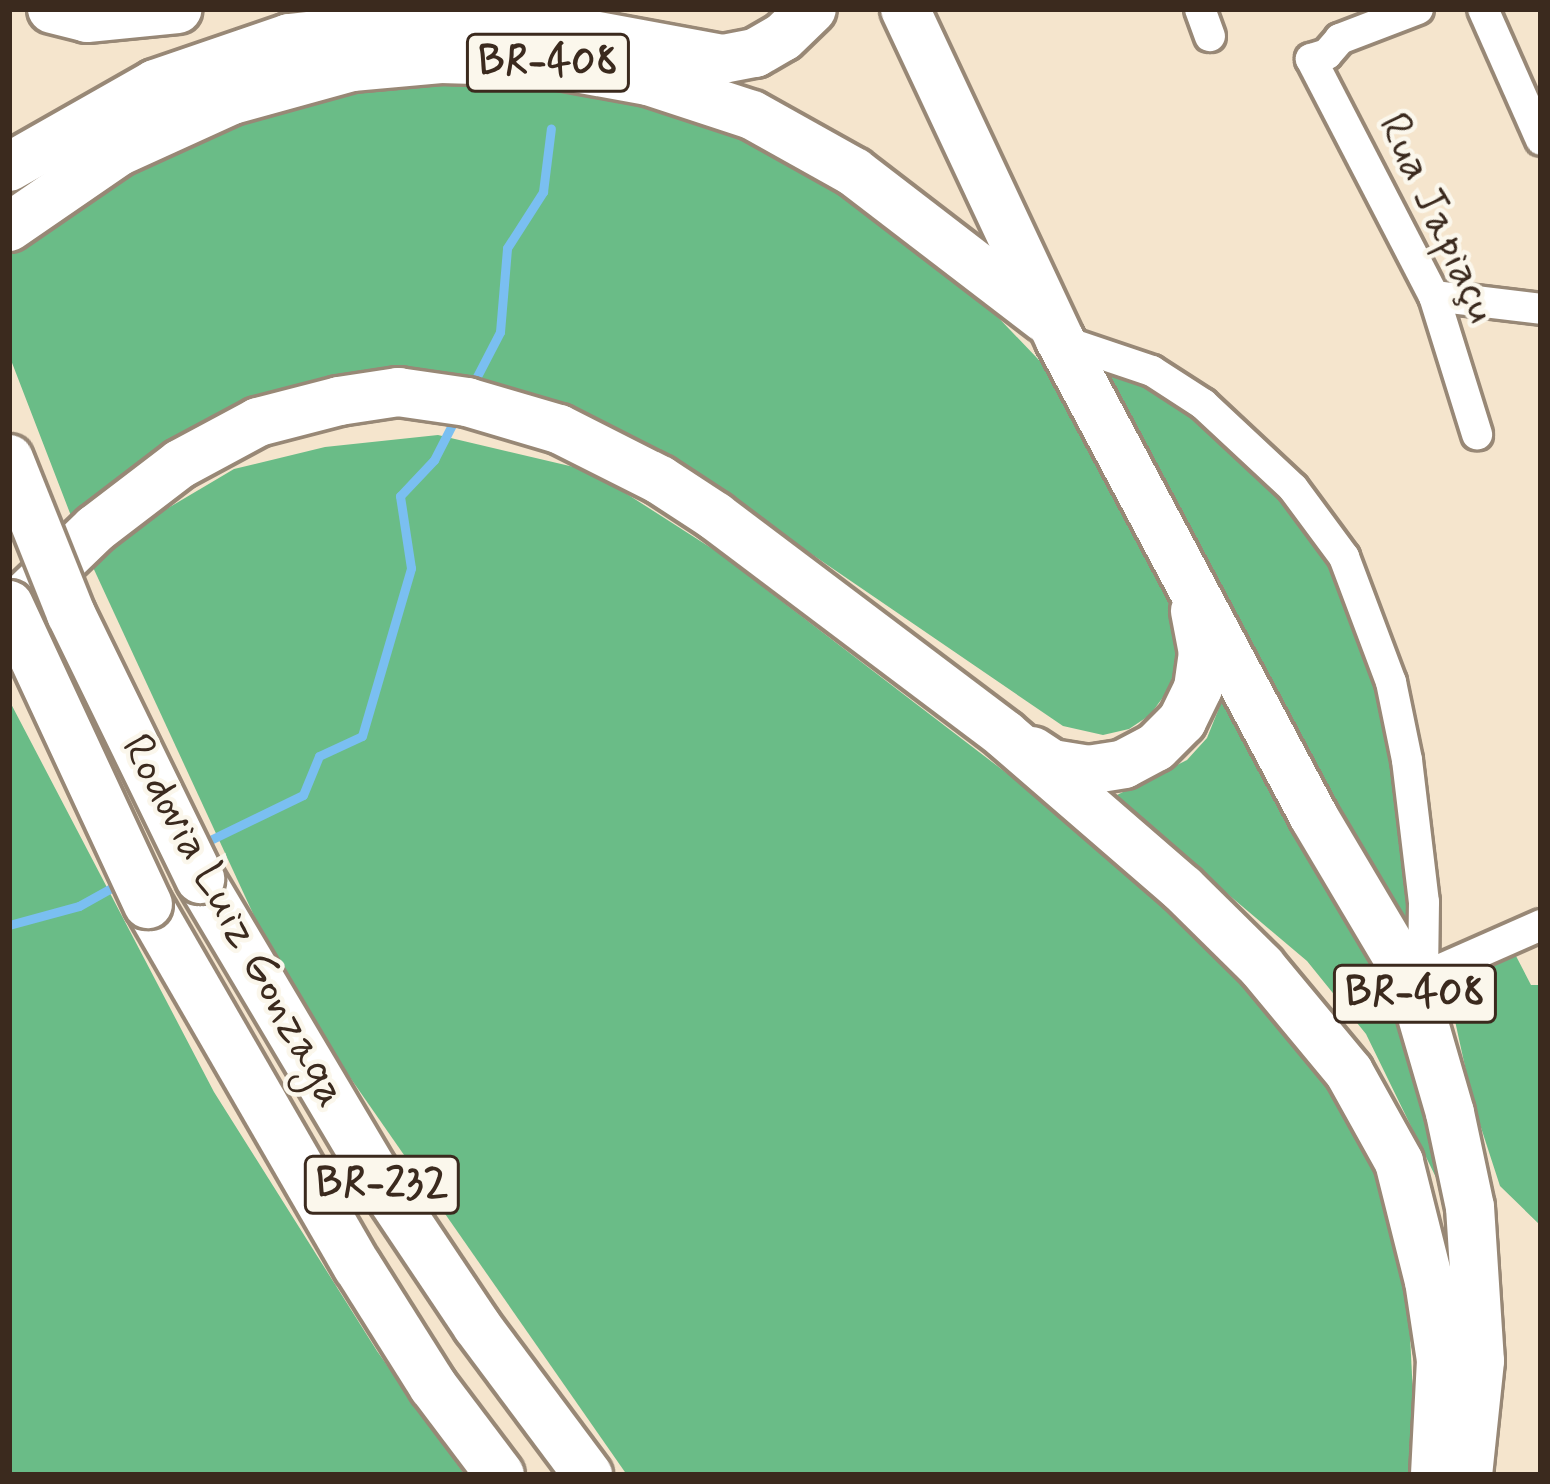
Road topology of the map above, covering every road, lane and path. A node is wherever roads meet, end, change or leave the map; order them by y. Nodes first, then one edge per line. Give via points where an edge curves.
1 (52, 9) edge
2 (178, 9) edge
3 (815, 9) edge
4 (905, 9) edge
5 (1418, 9) edge
6 (1483, 9) edge
7 (717, 104) junction
8 (1541, 140) edge
9 (13, 150) edge
10 (9, 227) edge
11 (1434, 296) junction
12 (1541, 309) edge
13 (1056, 332) junction
14 (1477, 434) dead end
15 (9, 458) edge
16 (1181, 566) junction
17 (9, 609) edge
18 (1004, 734) junction
19 (1541, 925) edge
20 (1417, 979) junction
21 (500, 1475) edge
22 (588, 1475) edge
23 (1435, 1475) edge
24 (1468, 1475) edge

1 - 2 highway via 87,18
3 - 7 highway via 770,79
3 - 9 highway via 755,53 724,59 539,26 431,22 289,38 155,84
4 - 13 highway
5 - 11 street, Rua Japiaçu via 1311,59
6 - 8 street
7 - 10 highway, BR-408 via 648,81 543,62 352,67 232,100 118,152
7 - 13 highway, BR-408 via 854,172
11 - 12 street
11 - 14 street, Rua Japiaçu
13 - 16 highway, BR-408
13 - 20 street via 1152,371 1203,404 1293,488 1344,556 1391,682 1407,760 1424,902
15 - 22 highway, Rodovia Luiz Gonzaga / BR-232, bridge via 71,614 200,879 374,1172
16 - 18 highway via 1203,652 1182,721 1156,747 1088,770 1052,764
16 - 20 highway, BR-408 via 1314,818
17 - 18 highway, BR-408 via 180,464 258,422 398,392 559,429 660,480
17 - 21 highway, Rodovia Luiz Gonzaga / BR-232, bridge via 148,904 358,1267
18 - 23 highway, BR-408 via 1261,966 1349,1072 1399,1162 1429,1281 1441,1360
19 - 20 street
20 - 24 highway, BR-408 via 1470,1207 1480,1361

